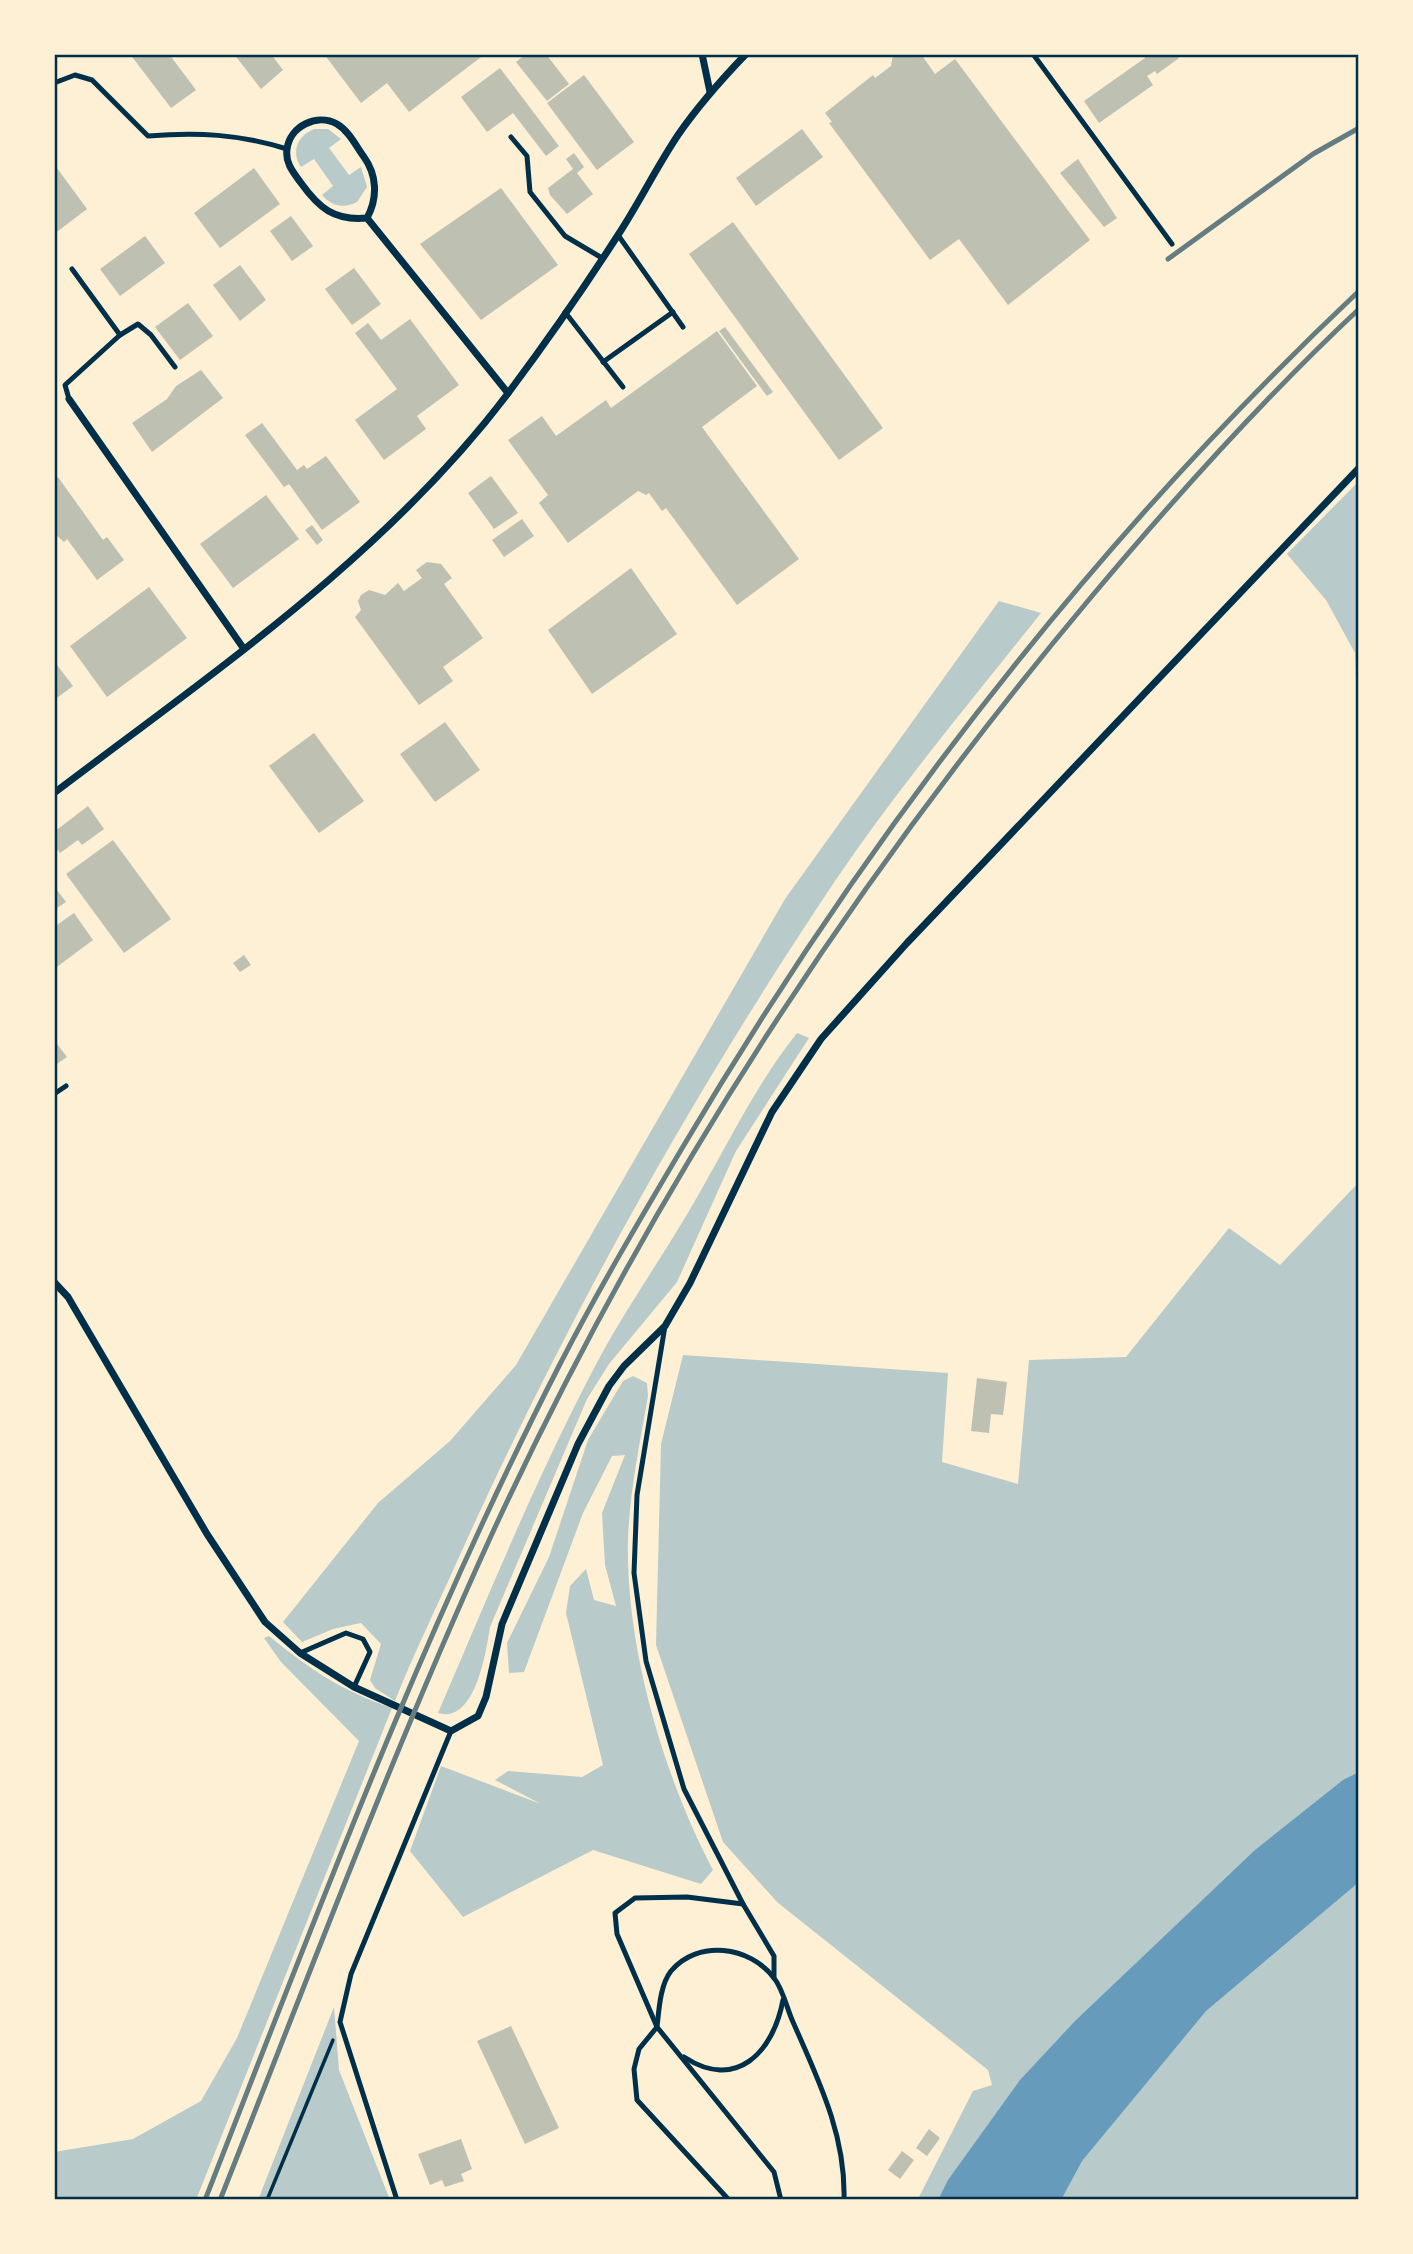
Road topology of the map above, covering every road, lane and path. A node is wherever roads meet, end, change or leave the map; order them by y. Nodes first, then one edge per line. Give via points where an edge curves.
1 (702, 54) edge
2 (746, 54) edge
3 (1033, 54) edge
4 (54, 83) edge
5 (710, 92) junction
6 (511, 137) dead end
7 (287, 149) junction
8 (367, 218) junction
9 (618, 235) junction
10 (1172, 244) dead end
11 (602, 258) junction
12 (72, 269) dead end
13 (565, 312) junction
14 (673, 312) junction
15 (683, 327) dead end
16 (120, 335) junction
17 (603, 362) junction
18 (175, 367) dead end
19 (623, 387) dead end
20 (508, 393) junction
21 (69, 399) joint
22 (1359, 468) edge
23 (244, 649) junction
24 (54, 793) edge
25 (66, 1086) dead end
26 (54, 1094) edge
27 (54, 1282) edge
28 (665, 1326) junction
29 (300, 1653) junction
30 (354, 1688) junction
31 (451, 1731) junction
32 (743, 1904) junction
33 (774, 1978) junction
34 (783, 2000) junction
35 (340, 2022) junction
36 (657, 2027) junction
37 (679, 2054) junction
38 (267, 2200) edge
39 (397, 2200) edge
40 (729, 2200) edge
41 (781, 2200) edge
42 (844, 2200) edge

1 - 5 street
2 - 5 street
3 - 10 lane
4 - 7 lane via 75,75 92,79 148,136 248,137
5 - 9 street
6 - 11 lane via 527,156 530,192 565,236
7 - 8 street via 290,167 323,210 344,218
7 - 8 street via 294,132 309,122 328,121 345,130 372,168 375,194
8 - 20 street
9 - 11 street
9 - 14 lane
11 - 13 street
12 - 16 lane
13 - 17 lane
13 - 20 street
14 - 15 lane
14 - 17 lane
16 - 18 lane via 138,324
16 - 21 lane via 65,384
17 - 19 lane
20 - 23 street via 381,536
21 - 23 street
22 - 28 street via 821,1039 772,1112
23 - 24 street
25 - 26 lane
27 - 29 street via 68,1297 207,1534 265,1622
28 - 31 street via 609,1386 578,1444 502,1624 478,1716
28 - 32 lane via 637,1495 634,1573 639,1618 646,1661 684,1789
29 - 30 street
29 - 30 lane via 346,1633 363,1639 370,1651
30 - 31 street
31 - 35 lane via 351,1974
32 - 33 lane via 774,1956
32 - 36 lane via 687,1897 635,1898 615,1913 617,1934
33 - 34 lane
33 - 36 lane via 746,1955 719,1949 691,1955 670,1972
34 - 37 lane via 778,2026 763,2051 744,2064 721,2071 702,2069
34 - 42 lane via 829,2101 845,2176
35 - 38 path
35 - 39 lane
36 - 37 lane
36 - 40 lane via 639,2049 634,2069 637,2100
37 - 41 lane via 774,2172

